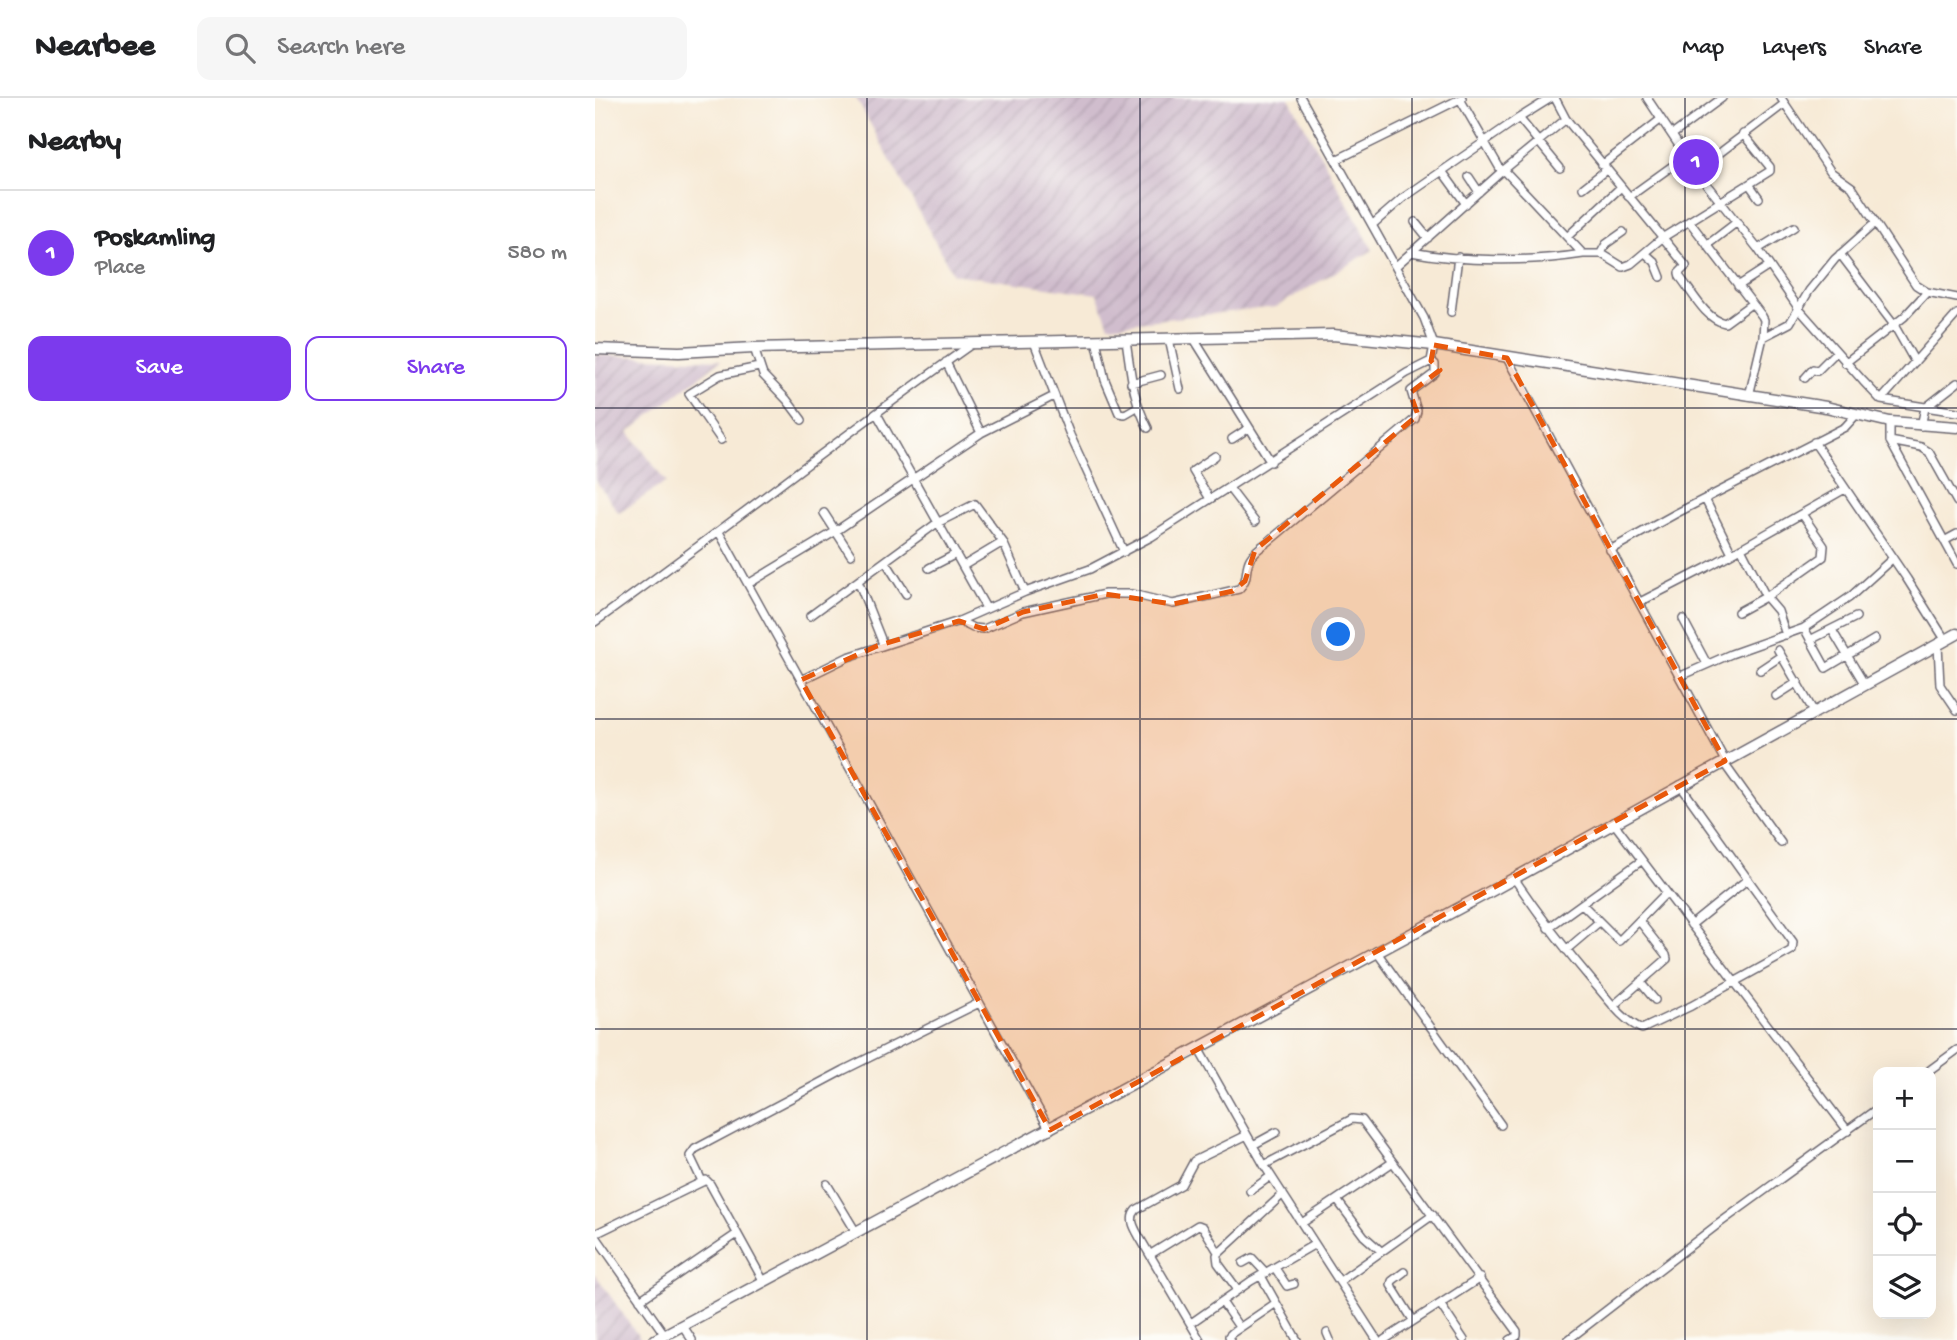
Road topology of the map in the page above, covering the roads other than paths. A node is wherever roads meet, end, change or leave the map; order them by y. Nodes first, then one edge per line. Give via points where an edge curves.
1 (1301, 98) edge
2 (1553, 98) edge
3 (1647, 98) edge
4 (1722, 98) edge
5 (1461, 99) edge
6 (1783, 101) edge
7 (1519, 118) junction
8 (1566, 119) junction
9 (1660, 120) junction
10 (1744, 134) junction
11 (1672, 135) junction
12 (1485, 140) junction
13 (1538, 142) junction
14 (1686, 156) junction
15 (1336, 160) junction
16 (1560, 168) dead end
17 (1604, 168) junction
18 (1442, 171) junction
19 (1503, 171) junction
20 (1696, 171) junction
21 (1469, 177) dead end
22 (1749, 184) junction
23 (1621, 187) junction
24 (1583, 188) dead end
25 (1479, 192) junction
26 (1629, 197) junction
27 (1759, 198) dead end
28 (1722, 201) junction
29 (1466, 204) junction
30 (1689, 221) junction
31 (1415, 222) dead end
32 (1737, 222) junction
33 (1875, 223) junction
34 (1371, 225) junction
35 (1794, 227) dead end
36 (1623, 232) dead end
37 (1567, 237) junction
38 (1428, 238) junction
39 (1663, 238) junction
40 (1707, 245) junction
41 (1758, 248) junction
42 (1411, 252) junction
43 (1601, 253) junction
44 (1645, 253) junction
45 (1583, 254) junction
46 (1840, 254) junction
47 (1458, 257) junction
48 (1396, 266) junction
49 (1769, 266) junction
50 (1661, 276) dead end
51 (1738, 286) junction
52 (1927, 292) junction
53 (1957, 298) edge
54 (1751, 304) junction
55 (1799, 309) junction
56 (1451, 312) dead end
57 (1957, 314) edge
58 (1894, 325) junction
59 (1763, 337) junction
60 (1194, 339) junction
61 (1096, 340) junction
62 (1126, 340) junction
63 (1169, 340) junction
64 (1433, 340) junction
65 (1034, 342) junction
66 (973, 343) junction
67 (754, 348) junction
68 (595, 349) edge
69 (1836, 352) junction
70 (1507, 358) junction
71 (1431, 361) junction
72 (946, 362) junction
73 (1915, 362) junction
74 (1845, 363) junction
75 (759, 367) junction
76 (1161, 375) dead end
77 (1805, 378) dead end
78 (1131, 383) junction
79 (1957, 383) edge
80 (1180, 389) dead end
81 (1749, 394) junction
82 (1054, 396) junction
83 (1881, 400) junction
84 (1137, 407) junction
85 (1957, 412) edge
86 (877, 414) junction
87 (1856, 415) junction
88 (1923, 416) junction
89 (802, 420) dead end
90 (1890, 422) junction
91 (1957, 427) edge
92 (1148, 428) dead end
93 (1249, 428) junction
94 (981, 433) junction
95 (721, 439) dead end
96 (1232, 439) dead end
97 (1889, 441) junction
98 (1814, 442) junction
99 (1215, 456) dead end
100 (1271, 462) junction
101 (914, 478) junction
102 (1229, 488) junction
103 (1845, 489) junction
104 (1210, 499) junction
105 (1705, 499) junction
106 (1957, 502) edge
107 (824, 513) dead end
108 (1802, 514) junction
109 (1255, 522) dead end
110 (937, 523) junction
111 (837, 531) junction
112 (719, 532) junction
113 (1957, 534) edge
114 (1944, 541) junction
115 (1003, 542) junction
116 (1741, 548) junction
117 (1610, 550) junction
118 (1124, 552) junction
119 (1733, 553) junction
120 (956, 554) junction
121 (851, 555) dead end
122 (1893, 558) junction
123 (886, 562) junction
124 (1957, 564) edge
125 (963, 566) junction
126 (929, 569) dead end
127 (858, 581) junction
128 (748, 583) junction
129 (1025, 592) junction
130 (906, 594) dead end
131 (1766, 597) junction
132 (1640, 602) junction
133 (986, 608) junction
134 (1738, 612) dead end
135 (810, 615) dead end
136 (1856, 617) dead end
137 (1683, 619) dead end
138 (959, 621) junction
139 (595, 622) edge
140 (1804, 628) junction
141 (1832, 630) junction
142 (1957, 634) edge
143 (1786, 635) junction
144 (1875, 639) dead end
145 (1810, 640) junction
146 (1942, 643) junction
147 (883, 644) junction
148 (1848, 656) junction
149 (1707, 664) junction
150 (1760, 670) dead end
151 (1681, 676) junction
152 (801, 680) junction
153 (1798, 682) junction
154 (1865, 685) junction
155 (1776, 696) dead end
156 (1957, 710) edge
157 (1814, 712) junction
158 (1724, 761) junction
159 (1680, 785) junction
160 (1613, 822) junction
161 (1781, 843) dead end
162 (1641, 860) junction
163 (1514, 878) junction
164 (1748, 879) junction
165 (1666, 893) junction
166 (1581, 904) junction
167 (1599, 922) junction
168 (1640, 922) junction
169 (1691, 925) junction
170 (1548, 928) junction
171 (1566, 950) junction
172 (1376, 951) junction
173 (1733, 981) junction
174 (1640, 982) junction
175 (1655, 1000) dead end
176 (979, 1003) junction
177 (1613, 1006) junction
178 (1198, 1048) junction
179 (1957, 1050) edge
180 (1934, 1067) edge
181 (1873, 1112) edge
182 (1501, 1125) dead end
183 (1050, 1130) junction
184 (1848, 1131) junction
185 (1277, 1132) dead end
186 (1247, 1135) junction
187 (1253, 1145) junction
188 (1393, 1162) junction
189 (1264, 1165) junction
190 (1271, 1176) junction
191 (702, 1181) junction
192 (827, 1184) dead end
193 (1250, 1191) dead end
194 (1283, 1194) junction
195 (1337, 1200) junction
196 (1433, 1216) junction
197 (1302, 1223) junction
198 (856, 1232) junction
199 (737, 1234) junction
200 (595, 1235) edge
201 (1315, 1244) junction
202 (1381, 1251) junction
203 (1218, 1252) junction
204 (1150, 1254) junction
205 (1243, 1264) dead end
206 (1275, 1268) junction
207 (1404, 1272) dead end
208 (1263, 1275) junction
209 (1480, 1278) junction
210 (1340, 1281) junction
211 (764, 1282) junction
212 (1294, 1284) dead end
213 (1238, 1290) junction
214 (640, 1300) junction
215 (1222, 1302) junction
216 (1276, 1303) junction
217 (1440, 1304) junction
218 (1413, 1320) junction
219 (1191, 1323) junction
220 (683, 1325) junction
221 (1239, 1327) junction
222 (660, 1337) edge
223 (1294, 1339) edge
224 (1516, 1339) edge
225 (692, 1340) edge
226 (1200, 1340) edge
227 (1230, 1340) edge
228 (1377, 1340) edge
229 (1384, 1340) edge
230 (1464, 1340) edge
231 (1568, 1340) edge

1 - 15 street
2 - 7 street
2 - 8 street
3 - 9 street
4 - 11 street
5 - 12 street
5 - 15 street
6 - 10 street
6 - 33 street via 1819,157 1852,187
7 - 12 street
7 - 13 street
8 - 13 street
8 - 17 street
9 - 11 street
9 - 17 street
10 - 20 street
10 - 22 street via 1771,168
11 - 14 street
12 - 18 street
12 - 19 street
13 - 16 street
13 - 19 street
14 - 20 street
14 - 26 street
15 - 34 street
17 - 23 street
17 - 24 street
18 - 29 street
18 - 34 street
19 - 25 street
19 - 37 street
20 - 28 street
21 - 25 street
22 - 27 street
22 - 28 street
23 - 26 street
23 - 37 street
25 - 29 street
26 - 39 street
28 - 30 street
28 - 32 street
29 - 38 street
30 - 39 street
30 - 40 street
31 - 38 street
32 - 40 street
32 - 41 street
33 - 46 street
33 - 52 street via 1909,276
34 - 48 street
35 - 41 street
36 - 43 street
37 - 45 street
38 - 42 street
39 - 44 street
39 - 54 street via 1686,266 1680,277 1715,319 1725,323
40 - 51 street
41 - 49 street
42 - 47 street
42 - 48 street
43 - 44 street via 1623,267
43 - 45 street
44 - 50 street
45 - 47 street
46 - 55 street
46 - 58 street
47 - 56 street
48 - 64 street
49 - 51 street
49 - 55 street
51 - 54 street
52 - 53 street
52 - 58 street
54 - 59 street via 1764,320
55 - 59 street via 1790,323
55 - 69 street
57 - 73 street
58 - 73 street
58 - 74 street
59 - 81 street
60 - 63 main road
60 - 64 main road via 1333,335
60 - 93 street
61 - 62 main road
61 - 65 main road
61 - 84 street via 1119,413
62 - 63 main road
62 - 78 street
63 - 80 street
64 - 70 main road
64 - 71 street
65 - 66 main road
65 - 82 street
66 - 67 main road
66 - 72 street
67 - 68 main road via 679,352
67 - 75 street
69 - 74 street
69 - 77 street
70 - 81 main road
70 - 117 street
71 - 100 street
71 - 138 street via 1435,373 1411,391 1415,419 1255,550 1239,589 1173,604 1132,594 1105,594 1023,612 984,629
72 - 86 street
72 - 94 street
73 - 83 street
74 - 83 street
75 - 89 street
75 - 95 street via 720,375 689,394
76 - 78 street
78 - 84 street
79 - 88 street
81 - 87 main road
82 - 94 street
82 - 118 street
83 - 88 street
84 - 92 street
85 - 88 street
86 - 101 street
86 - 112 street
87 - 90 main road
87 - 98 street via 1845,427
88 - 90 main road
88 - 91 main road
90 - 97 street
93 - 96 street
93 - 100 street
94 - 101 street
97 - 106 street via 1929,452
97 - 114 street
98 - 103 street
98 - 105 street
99 - 104 street via 1193,471
100 - 102 street
101 - 110 street
101 - 111 street
102 - 104 street
102 - 109 street
103 - 108 street
103 - 122 street
104 - 118 street
105 - 117 street
105 - 119 street
107 - 111 street
108 - 116 street
108 - 131 street via 1825,554
110 - 115 street via 975,504
110 - 120 street
110 - 123 street
111 - 121 street
111 - 128 street
112 - 128 street
112 - 139 street
113 - 114 street
114 - 124 street
115 - 125 street
115 - 129 street
116 - 119 street
116 - 131 street
117 - 132 street
118 - 129 street
119 - 132 street
120 - 125 street
120 - 126 street
122 - 140 street via 1850,597
122 - 146 street
123 - 127 street
123 - 130 street
125 - 133 street
127 - 135 street
127 - 147 street
128 - 152 street
129 - 133 street
131 - 134 street
131 - 143 street via 1778,611
132 - 151 street
133 - 138 street
136 - 141 street
137 - 149 street
138 - 147 street
140 - 143 street
140 - 145 street
141 - 145 street
141 - 148 street
142 - 146 main road
143 - 149 street
144 - 148 street
145 - 148 street via 1825,668
146 - 154 main road
146 - 156 street via 1940,685
147 - 152 street
148 - 154 street
149 - 151 street
150 - 153 street via 1780,653
151 - 158 street
152 - 176 street
153 - 155 street
153 - 157 street
154 - 157 main road
157 - 158 main road
158 - 159 main road
158 - 161 street
159 - 160 main road
159 - 164 street
160 - 162 street
160 - 163 main road
162 - 165 street
162 - 166 street
163 - 170 street
163 - 172 main road
164 - 169 street
164 - 173 street via 1794,946
165 - 168 street
165 - 169 street
166 - 167 street
166 - 170 street
167 - 168 street via 1618,941
167 - 171 street
168 - 174 street via 1667,957
169 - 173 street
170 - 171 street
171 - 177 street
172 - 178 main road
172 - 182 street
173 - 177 street via 1642,1029
173 - 184 street
174 - 175 street
174 - 177 street
176 - 183 street
176 - 191 street via 695,1149 690,1156
178 - 183 main road
178 - 186 street
179 - 180 street
181 - 184 street
183 - 198 main road
184 - 231 street
185 - 187 street
186 - 187 street
186 - 204 street via 1194,1161 1181,1185 1133,1213 1133,1224
187 - 189 street
188 - 189 street via 1365,1123 1355,1118
188 - 195 street
188 - 196 street
189 - 190 street
190 - 193 street
190 - 194 street
191 - 199 street via 710,1184
191 - 200 street
192 - 198 street
194 - 197 street
194 - 203 street
195 - 197 street
195 - 202 street
196 - 202 street
196 - 209 street
197 - 201 street
198 - 211 main road
199 - 211 street
199 - 214 street
200 - 214 street
201 - 206 street
201 - 210 street
202 - 210 street
203 - 204 street via 1198,1225
203 - 213 street via 1218,1263
204 - 219 street
205 - 208 street via 1252,1258
206 - 208 street
206 - 212 street via 1287,1286
207 - 218 street via 1391,1285
208 - 213 street
208 - 216 street
209 - 217 street
209 - 224 street via 1517,1331
210 - 228 street
211 - 220 main road
213 - 215 street
214 - 222 street
215 - 219 street
215 - 221 street
216 - 221 street
216 - 223 street
217 - 218 street
217 - 230 street
218 - 229 street
219 - 226 street
220 - 222 main road
220 - 225 street
221 - 227 street

